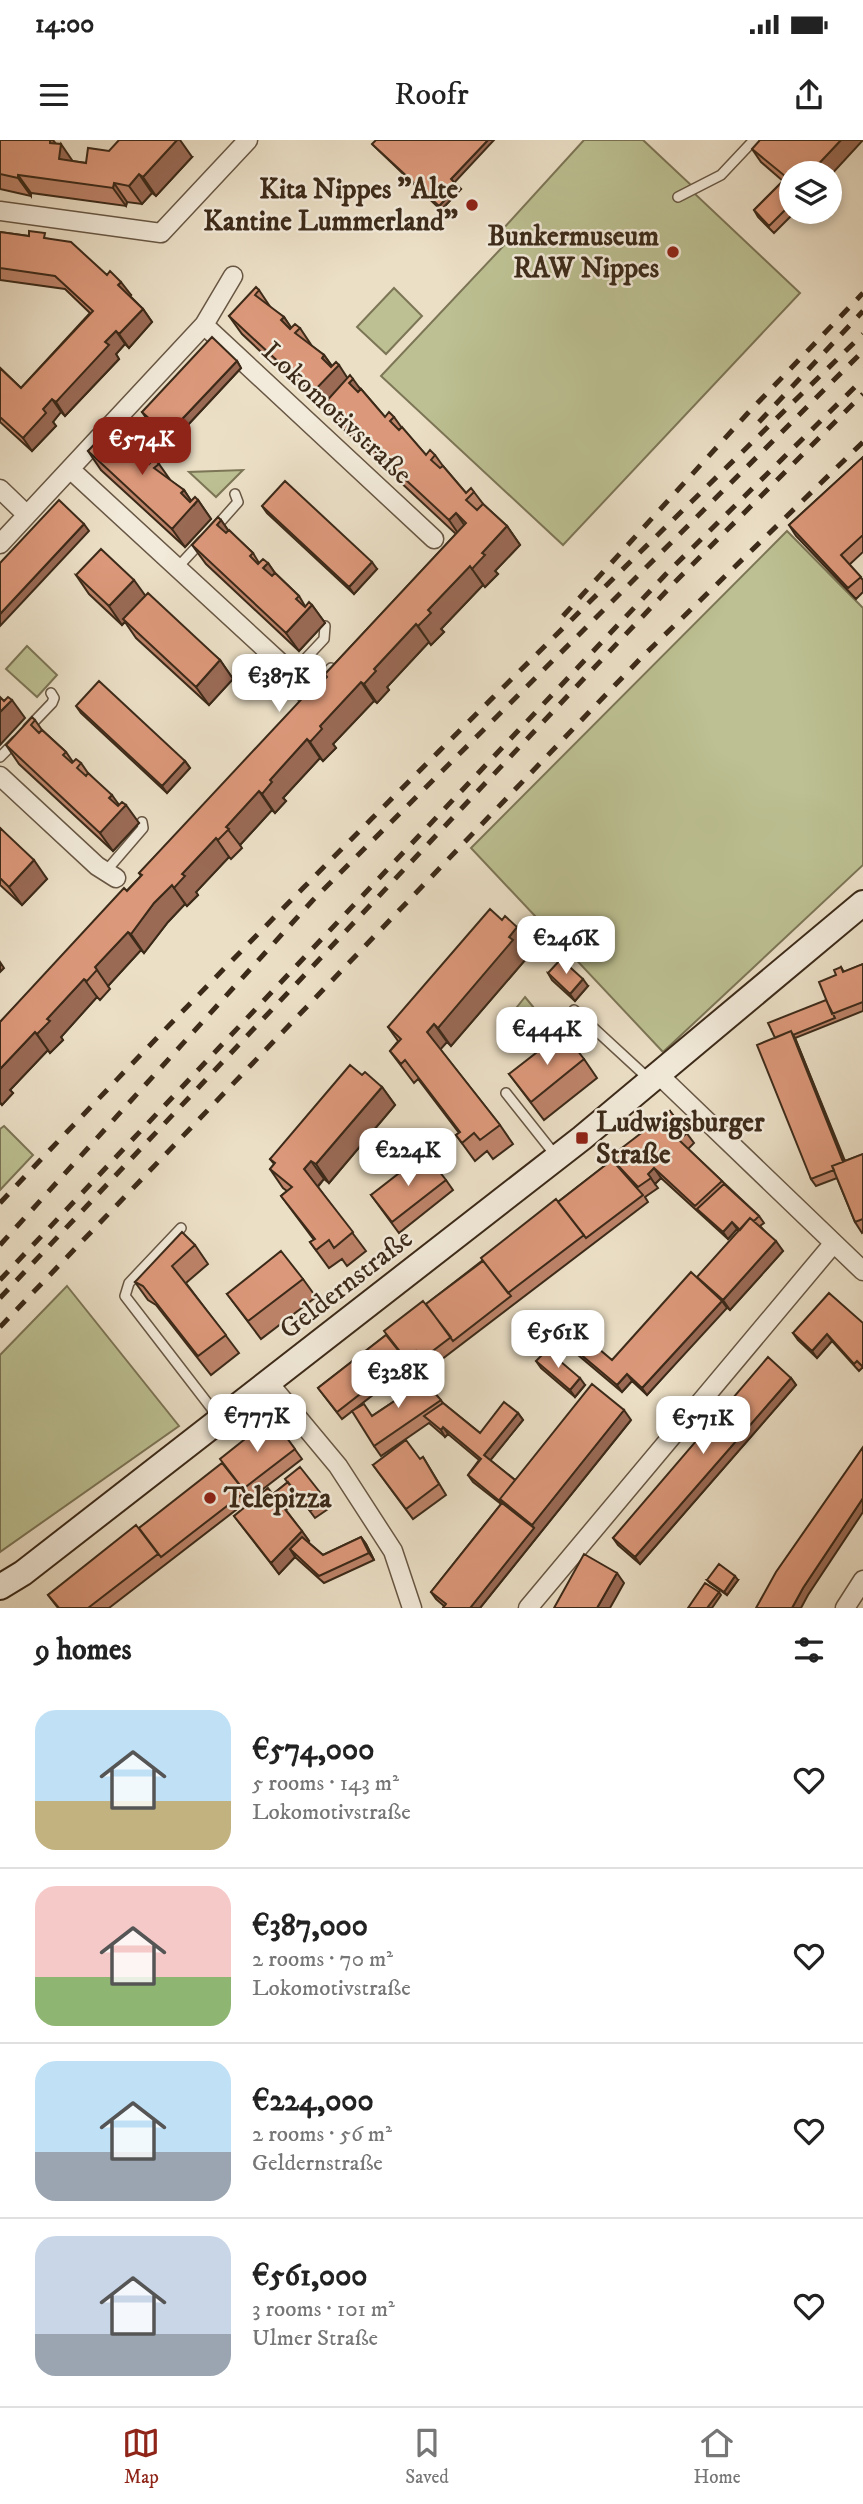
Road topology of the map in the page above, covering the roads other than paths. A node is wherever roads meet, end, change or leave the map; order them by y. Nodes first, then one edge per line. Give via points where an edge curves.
1 (754, 140) edge
2 (240, 143) edge
3 (678, 197) dead end
4 (0, 211) edge
5 (233, 276) dead end
6 (204, 325) junction
7 (70, 469) junction
8 (0, 489) edge
9 (236, 495) dead end
10 (27, 515) junction
11 (434, 539) dead end
12 (0, 544) edge
13 (177, 568) junction
14 (325, 626) dead end
15 (339, 659) edge
16 (308, 682) junction
17 (51, 693) dead end
18 (296, 705) edge
19 (0, 757) edge
20 (0, 776) edge
21 (142, 822) dead end
22 (111, 875) joint
23 (863, 903) edge
24 (574, 1010) dead end
25 (655, 1078) junction
26 (506, 1093) dead end
27 (557, 1157) junction
28 (181, 1228) dead end
29 (833, 1244) junction
30 (863, 1271) edge
31 (268, 1382) junction
32 (220, 1419) junction
33 (23, 1573) junction
34 (863, 1580) edge
35 (0, 1587) edge
36 (0, 1596) edge
37 (412, 1608) edge
38 (528, 1608) edge
39 (845, 1608) edge

1 - 3 lane via 721,175
2 - 4 street via 161,233
5 - 6 street
6 - 7 street
6 - 11 street, Lokomotivstraße
7 - 10 street
7 - 13 street
8 - 10 street
9 - 13 lane via 235,506
10 - 12 street
13 - 16 street
14 - 16 lane
15 - 16 lane
16 - 18 lane
17 - 19 lane via 52,703
20 - 22 street
21 - 22 lane via 137,839
23 - 25 street, Geldernstraße
24 - 25 lane
25 - 27 street, Geldernstraße
25 - 29 street
26 - 27 lane
27 - 31 street, Geldernstraße
28 - 32 lane via 129,1283 125,1296
29 - 30 street
29 - 38 street
31 - 32 street, Geldernstraße
31 - 37 street via 338,1466 393,1551
32 - 33 street, Geldernstraße
33 - 35 street, Geldernstraße
33 - 36 street, Geldernstraße
34 - 39 street

